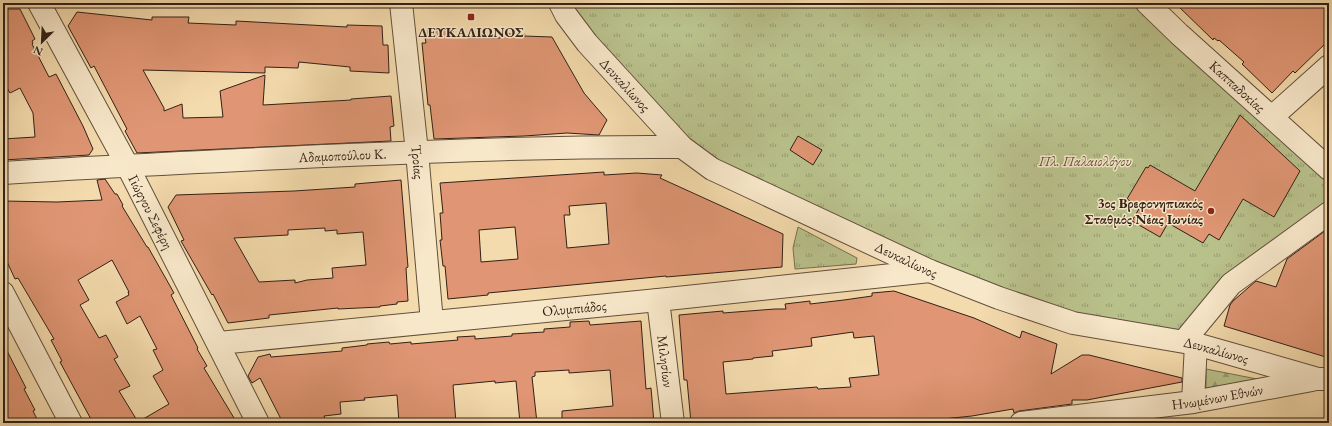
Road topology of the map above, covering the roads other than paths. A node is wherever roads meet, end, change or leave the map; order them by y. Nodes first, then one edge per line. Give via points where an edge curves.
1 (39, 3) edge
2 (401, 3) edge
3 (560, 3) edge
4 (1148, 3) edge
5 (1329, 66) edge
6 (1272, 117) junction
7 (682, 147) junction
8 (417, 152) junction
9 (128, 165) junction
10 (1329, 169) edge
11 (3, 173) edge
12 (1329, 213) edge
13 (930, 271) junction
14 (3, 292) edge
15 (658, 300) junction
16 (432, 322) junction
17 (219, 343) junction
18 (1190, 343) junction
19 (1323, 379) edge
20 (1193, 402) junction
21 (1055, 421) edge
22 (71, 423) edge
23 (258, 423) edge
24 (673, 423) edge
25 (1021, 423) edge

1 - 9 street, Γιώργου Σεφέρη
2 - 8 street, Τροίας
3 - 7 street, Δευκαλίωνος via 587,43
4 - 6 street, Καππαδοκίας
5 - 6 street
6 - 10 street, Καππαδοκίας
7 - 8 street, Αδαμοπούλου Κ.
7 - 13 street, Δευκαλίωνος via 712,169
8 - 9 street, Αδαμοπούλου Κ.
8 - 16 street, Τροίας
9 - 11 street, Αδαμοπούλου Κ.
9 - 17 street, Γιώργου Σεφέρη
12 - 18 street via 1231,284
13 - 15 street, Ολυμπιάδος
13 - 18 street, Δευκαλίωνος via 1073,323
14 - 22 street
15 - 16 street, Ολυμπιάδος
15 - 24 street, Μιλησίων
16 - 17 street, Ολυμπιάδος
17 - 23 street, Γιώργου Σεφέρη
18 - 19 street, Δευκαλίωνος
18 - 20 street
19 - 20 street, Ηνωμένων Εθνών
20 - 21 street, Ηνωμένων Εθνών
21 - 25 street, Ηνωμένων Εθνών

